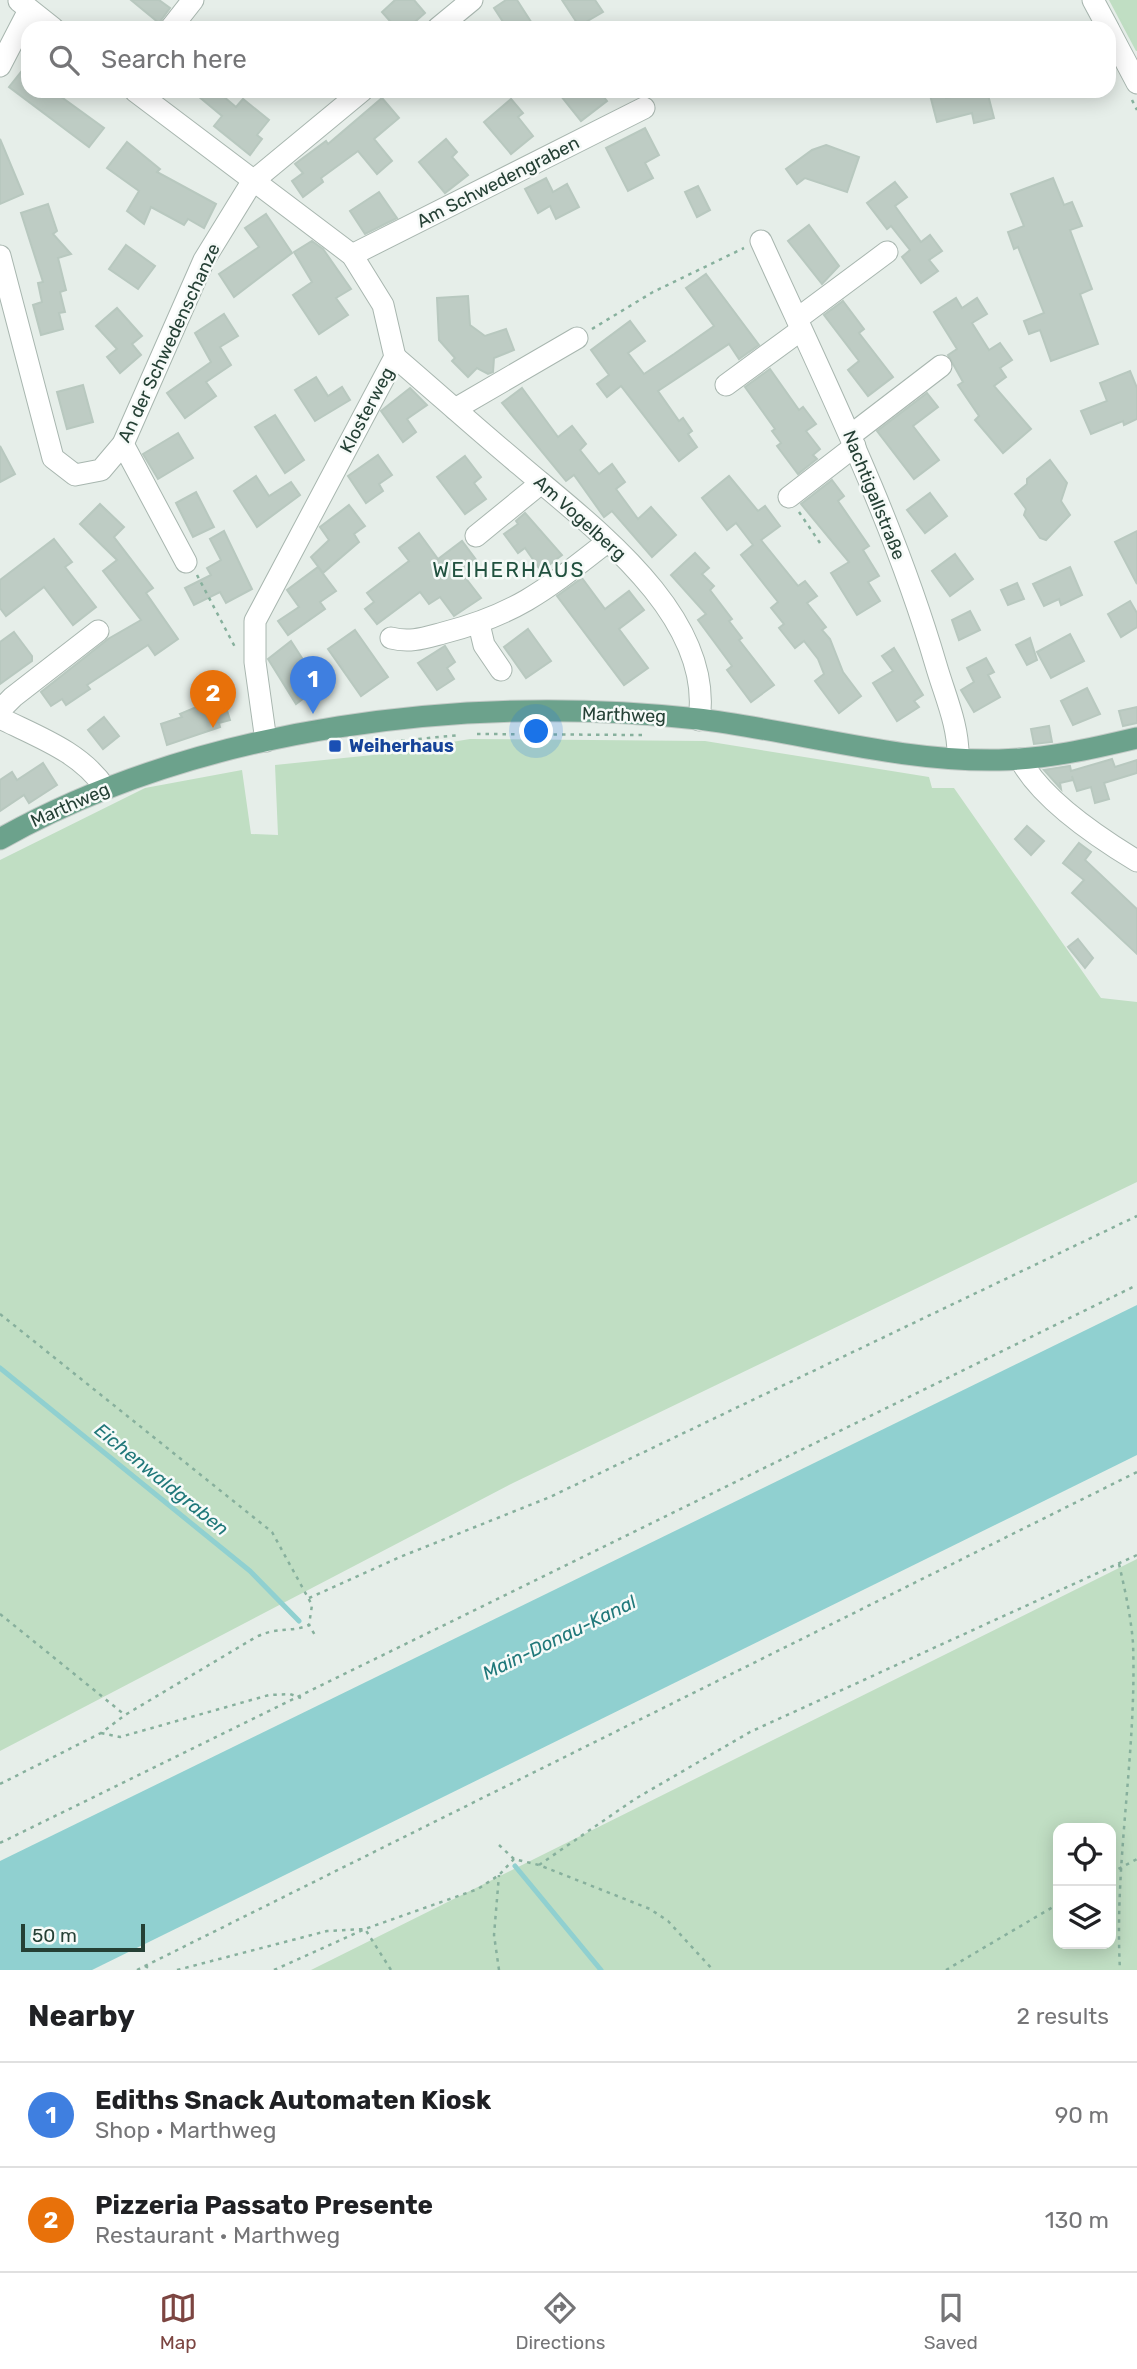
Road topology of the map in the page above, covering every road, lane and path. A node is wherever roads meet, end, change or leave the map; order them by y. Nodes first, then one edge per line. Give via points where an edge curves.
1 (193, 0) edge
2 (1093, 0) edge
3 (462, 3) edge
4 (24, 5) edge
5 (44, 21) edge
6 (177, 21) edge
7 (445, 21) edge
8 (1104, 21) edge
9 (1116, 44) edge
10 (0, 66) edge
11 (1137, 83) edge
12 (144, 98) edge
13 (354, 98) edge
14 (644, 108) dead end
15 (252, 182) junction
16 (761, 241) joint
17 (887, 252) dead end
18 (352, 255) junction
19 (0, 256) edge
20 (799, 325) junction
21 (577, 338) joint
22 (396, 357) junction
23 (941, 366) dead end
24 (726, 386) dead end
25 (455, 409) junction
26 (853, 440) junction
27 (123, 444) junction
28 (541, 483) junction
29 (789, 497) joint
30 (476, 536) dead end
31 (607, 542) junction
32 (820, 543) dead end
33 (186, 562) joint
34 (479, 624) junction
35 (98, 631) dead end
36 (391, 638) dead end
37 (255, 662) junction
38 (501, 670) dead end
39 (0, 710) edge
40 (0, 718) edge
41 (699, 720) junction
42 (652, 735) dead end
43 (1137, 738) edge
44 (266, 741) junction
45 (363, 744) dead end
46 (958, 758) junction
47 (1020, 759) junction
48 (105, 788) junction
49 (0, 839) edge
50 (1137, 861) edge
51 (1137, 1216) edge
52 (1137, 1285) edge
53 (0, 1314) edge
54 (1137, 1472) edge
55 (1137, 1555) edge
56 (1119, 1564) junction
57 (309, 1598) junction
58 (0, 1614) edge
59 (309, 1625) junction
60 (315, 1635) dead end
61 (301, 1698) junction
62 (125, 1715) junction
63 (101, 1733) junction
64 (0, 1784) edge
65 (0, 1843) edge
66 (499, 1845) dead end
67 (513, 1859) junction
68 (1137, 1859) edge
69 (539, 1865) junction
70 (1121, 1867) junction
71 (1116, 1870) edge
72 (499, 1875) junction
73 (1053, 1907) edge
74 (365, 1929) junction
75 (145, 1966) junction
76 (137, 1970) edge
77 (152, 1970) edge
78 (177, 1970) edge
79 (274, 1970) edge
80 (391, 1970) edge
81 (499, 1970) edge
82 (713, 1970) edge
83 (946, 1970) edge
84 (1120, 1970) edge

1 - 6 street
2 - 8 street
3 - 7 street
4 - 5 street
4 - 10 street
9 - 11 street
12 - 15 street, Klosterweg
13 - 15 street, An der Schwedenschanze
14 - 18 street, Am Schwedengraben
15 - 18 street, Klosterweg
15 - 27 street, An der Schwedenschanze via 204,260
16 - 20 street, Nachtigallstraße
16 - 21 path via 653,292
17 - 20 street
18 - 22 street, Klosterweg via 383,305
19 - 27 street, An der Schwedenschanze via 52,458 75,475 101,470
20 - 24 street
20 - 26 street, Nachtigallstraße
21 - 25 street
22 - 25 street, Am Vogelberg
22 - 37 street, Klosterweg via 254,621
23 - 26 street
25 - 28 street, Am Vogelberg
26 - 29 street
26 - 46 street, Nachtigallstraße via 922,618 952,715
27 - 33 street
28 - 30 street
28 - 31 street, Am Vogelberg
29 - 32 path
31 - 34 street via 532,600
31 - 41 street, Am Vogelberg via 659,597 684,638 701,690
33 - 37 path via 194,567 242,659
34 - 36 street via 407,642
34 - 38 street via 484,645
35 - 39 street
37 - 44 street, Klosterweg
40 - 48 street via 75,757
41 - 44 main road, Marthweg via 596,713 472,715 381,722
41 - 46 main road, Marthweg
42 - 45 path via 470,734
43 - 47 main road, Marthweg
44 - 48 main road, Marthweg
46 - 47 main road, Marthweg
47 - 50 street via 1042,789 1110,845
48 - 49 main road, Marthweg
51 - 57 path via 550,1497
52 - 61 path
53 - 57 path via 272,1532
54 - 75 path
55 - 56 path
56 - 69 path via 750,1732 635,1799
56 - 70 path via 1133,1641
57 - 59 path
58 - 62 path
59 - 60 path
59 - 62 path via 274,1628
61 - 63 path via 269,1695 120,1737
61 - 65 path
62 - 63 path
63 - 64 path
66 - 67 path
67 - 69 path
67 - 72 path
68 - 70 path
69 - 82 path via 650,1909 668,1921
70 - 71 path
70 - 84 path
72 - 74 path via 478,1889
72 - 81 path via 494,1935
73 - 83 path
74 - 78 path via 327,1931
74 - 79 path
74 - 80 path
75 - 76 path
75 - 77 path

